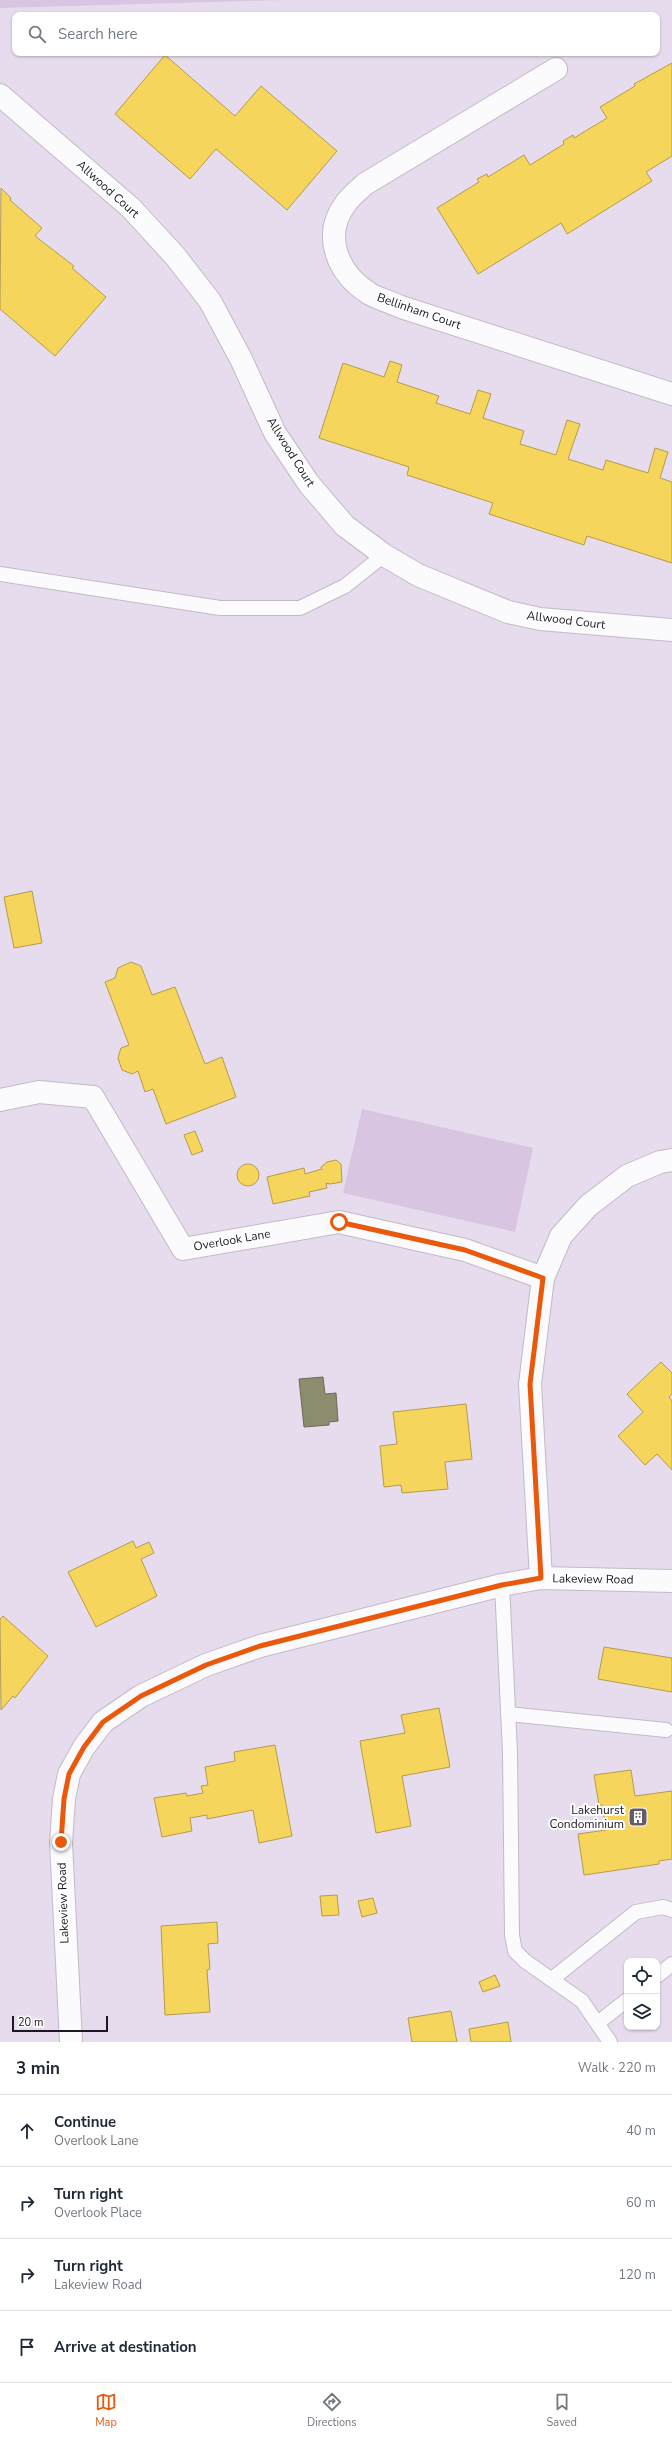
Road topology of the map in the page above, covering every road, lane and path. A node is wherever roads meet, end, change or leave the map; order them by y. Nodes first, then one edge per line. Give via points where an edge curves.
1 (556, 69) dead end
2 (0, 95) edge
3 (672, 394) edge
4 (384, 555) junction
5 (0, 574) edge
6 (672, 630) edge
7 (0, 1100) edge
8 (672, 1160) edge
9 (543, 1278) junction
10 (541, 1578) junction
11 (672, 1581) edge
12 (502, 1585) junction
13 (508, 1714) junction
14 (666, 1730) dead end
15 (672, 1910) edge
16 (672, 1964) edge
17 (660, 1974) edge
18 (552, 1979) junction
19 (624, 2002) edge
20 (599, 2022) junction
21 (71, 2042) edge
22 (610, 2042) edge

1 - 3 street, Bellinham Court via 365,184 346,203 336,222 335,253 343,270 354,282 371,294 401,307
2 - 4 street, Allwood Court via 131,208 176,256 210,301 241,359 275,433 309,484 345,526
4 - 5 lane via 345,586 300,608 220,608
4 - 6 street, Allwood Court via 418,575 508,612 540,619
7 - 9 street, Overlook Lane via 39,1092 93,1097 183,1249 339,1222 465,1250
8 - 9 street via 660,1162 627,1176 588,1206 560,1236
9 - 10 street via 530,1384
10 - 11 street, Lakeview Road
10 - 12 street, Lakeview Road
12 - 13 lane
12 - 21 street, Lakeview Road via 260,1646 219,1660 141,1696 103,1722 84,1747 69,1774 64,1799 61,1850
13 - 14 lane
13 - 18 lane via 512,1935 516,1951 525,1962
15 - 18 lane via 663,1907 636,1912
16 - 17 lane
18 - 20 lane via 582,2001
19 - 20 lane
20 - 22 lane

